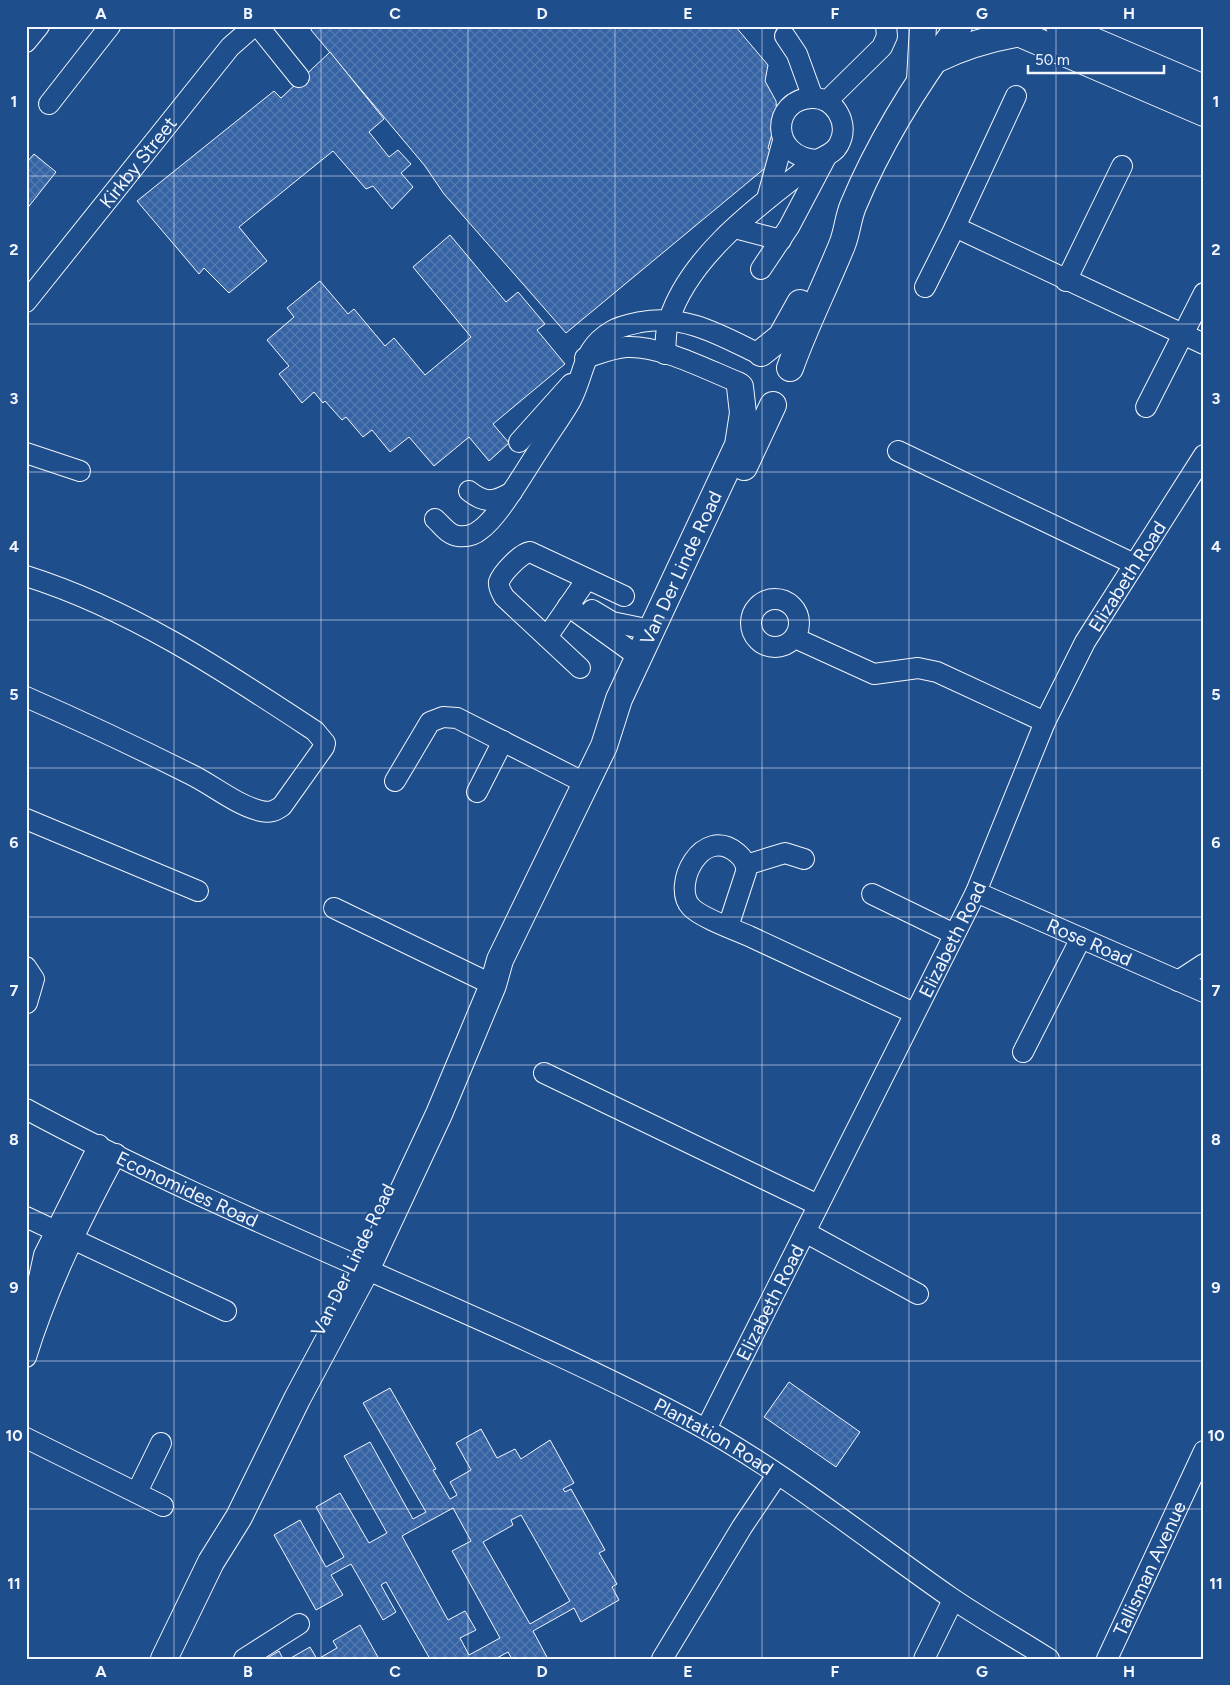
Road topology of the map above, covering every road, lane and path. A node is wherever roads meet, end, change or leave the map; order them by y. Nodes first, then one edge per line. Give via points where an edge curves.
1 (39, 26) edge
2 (254, 26) edge
3 (258, 26) edge
4 (886, 26) edge
5 (923, 26) edge
6 (959, 26) edge
7 (1059, 26) edge
8 (103, 29) edge
9 (1012, 30) edge
10 (785, 36) dead end
11 (26, 42) edge
12 (797, 54) junction
13 (927, 71) junction
14 (299, 77) dead end
15 (1016, 96) dead end
16 (820, 100) junction
17 (49, 104) dead end
18 (792, 104) junction
19 (1204, 106) edge
20 (783, 141) junction
21 (821, 158) junction
22 (1122, 166) dead end
23 (767, 199) junction
24 (852, 208) junction
25 (955, 227) junction
26 (735, 228) junction
27 (781, 240) junction
28 (761, 269) dead end
29 (1066, 280) junction
30 (925, 287) dead end
31 (1204, 294) edge
32 (26, 302) edge
33 (668, 321) junction
34 (1183, 334) junction
35 (1204, 344) edge
36 (760, 353) junction
37 (665, 354) junction
38 (583, 368) junction
39 (790, 368) junction
40 (740, 385) junction
41 (773, 405) junction
42 (1146, 407) dead end
43 (519, 442) dead end
44 (898, 451) dead end
45 (26, 453) edge
46 (1204, 455) edge
47 (80, 470) dead end
48 (469, 491) dead end
49 (512, 492) junction
50 (435, 519) dead end
51 (1134, 564) junction
52 (26, 576) edge
53 (587, 579) junction
54 (624, 596) dead end
55 (571, 602) junction
56 (651, 630) junction
57 (547, 637) junction
58 (795, 638) dead end
59 (639, 657) junction
60 (580, 668) dead end
61 (26, 697) edge
62 (1045, 722) junction
63 (503, 741) junction
64 (604, 746) junction
65 (395, 781) dead end
66 (585, 783) junction
67 (477, 792) dead end
68 (26, 819) edge
69 (804, 859) dead end
70 (746, 865) junction
71 (198, 891) dead end
72 (976, 892) junction
73 (872, 894) dead end
74 (334, 908) dead end
75 (728, 927) junction
76 (954, 934) junction
77 (1081, 938) junction
78 (1204, 964) edge
79 (26, 968) edge
80 (1178, 981) junction
81 (489, 983) junction
82 (1204, 992) edge
83 (28, 1003) dead end
84 (914, 1013) junction
85 (1023, 1052) dead end
86 (544, 1073) dead end
87 (26, 1109) edge
88 (108, 1149) junction
89 (818, 1206) junction
90 (26, 1217) edge
91 (805, 1232) junction
92 (64, 1237) junction
93 (358, 1266) junction
94 (918, 1294) dead end
95 (226, 1311) dead end
96 (26, 1357) edge
97 (706, 1429) junction
98 (26, 1438) edge
99 (161, 1442) dead end
100 (1204, 1451) edge
101 (777, 1475) junction
102 (136, 1492) junction
103 (163, 1506) dead end
104 (954, 1600) junction
105 (299, 1624) dead end
106 (164, 1659) edge
107 (244, 1659) edge
108 (662, 1659) edge
109 (924, 1659) edge
110 (1049, 1659) edge
111 (1108, 1659) edge

1 - 11 street
2 - 32 street, Kirkby Street via 230,47
3 - 14 street
4 - 16 street via 887,36 882,47
5 - 13 main road
6 - 13 main road
7 - 19 main road
8 - 17 street
9 - 13 main road via 965,46
9 - 19 main road
10 - 12 street
12 - 16 street
12 - 18 street
13 - 24 main road via 882,145
15 - 25 street
16 - 18 street via 802,99
16 - 21 street via 840,116 843,134 834,151
18 - 20 street via 782,121
20 - 21 street via 797,156
20 - 23 street
21 - 23 street
21 - 27 street
22 - 29 street
23 - 26 street
24 - 36 main road via 829,242 787,328
24 - 39 main road via 841,247 804,328
25 - 29 street
25 - 30 street
26 - 27 street
26 - 33 street via 697,267 682,289
27 - 28 street
29 - 34 street
31 - 34 street
33 - 36 street via 703,326
33 - 37 street
33 - 38 street via 650,321 613,330 598,340
34 - 35 street
34 - 42 street
36 - 39 main road via 778,356
36 - 40 main road via 742,368
37 - 38 street via 642,347 625,347
37 - 40 street
38 - 43 street
38 - 49 street via 571,400
39 - 41 main road via 790,390
40 - 41 main road via 744,394 757,404
40 - 56 main road, Van Der Linde Road via 743,412 738,445
41 - 64 main road, Van Der Linde Road via 632,706
44 - 51 street
45 - 47 street
46 - 51 street, Elizabeth Road
48 - 49 street via 484,500 493,501
49 - 50 street via 487,524 474,534 456,536
51 - 62 street, Elizabeth Road via 1085,642
52 - 61 street via 90,598 217,666 315,731 325,742 282,806 272,812 262,812 141,750
53 - 54 street
53 - 55 street
53 - 57 street via 524,552 499,582 504,597
55 - 56 street via 612,622
55 - 57 street
55 - 59 street
56 - 59 main road, Van Der Linde Road
57 - 60 street
58 - 62 street via 866,672 918,668 937,672
59 - 64 main road, Van Der Linde Road via 619,699
62 - 72 street, Elizabeth Road
63 - 65 street via 457,718 443,717 430,722
63 - 66 street
63 - 67 street
64 - 66 main road, Van Der Linde Road
66 - 81 main road, Van Der Linde Road
68 - 71 street
69 - 70 street via 785,853
70 - 75 street
70 - 75 street via 730,847 712,845 697,858 686,876 685,898 690,905
72 - 76 street, Elizabeth Road
72 - 77 street, Rose Road
73 - 76 street
74 - 81 street
75 - 84 street
76 - 84 street, Elizabeth Road
77 - 80 street, Rose Road
77 - 85 street
78 - 80 street
79 - 83 street via 34,979
80 - 82 street, Rose Road
81 - 93 main road, Van Der Linde Road via 466,1025
84 - 89 street, Elizabeth Road
86 - 89 street
87 - 88 street, Economides Road
88 - 92 street
88 - 93 street, Economides Road
89 - 91 street, Elizabeth Road
90 - 92 street
91 - 94 street
91 - 97 street, Elizabeth Road
92 - 95 street
92 - 96 street
93 - 97 street, Plantation Road via 579,1365
93 - 106 main road, Van Der Linde Road via 236,1496 216,1539 212,1562
97 - 101 street, Plantation Road
98 - 102 street
99 - 102 street
100 - 111 street, Tallisman Avenue
101 - 104 street, Plantation Road
101 - 108 street
102 - 103 street
104 - 109 street
104 - 110 street, Plantation Road
105 - 107 street

